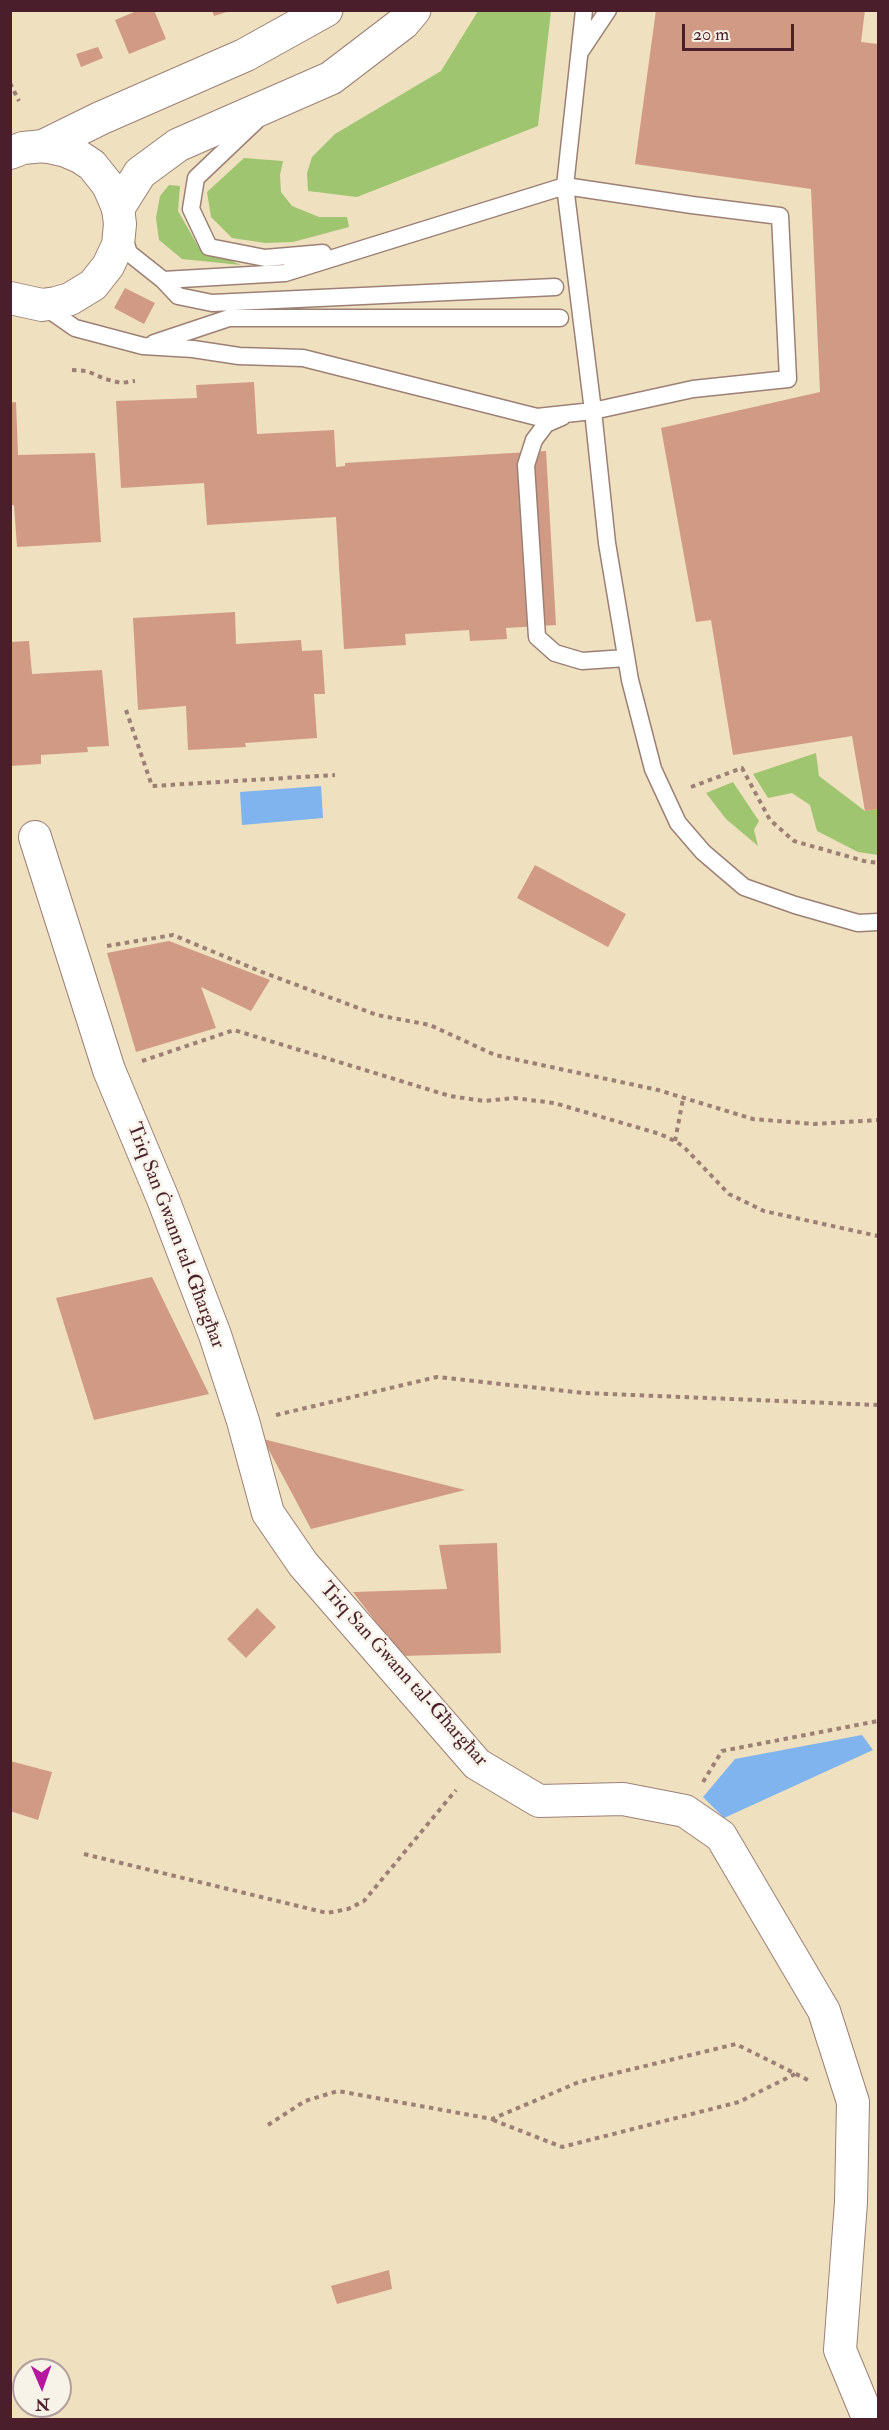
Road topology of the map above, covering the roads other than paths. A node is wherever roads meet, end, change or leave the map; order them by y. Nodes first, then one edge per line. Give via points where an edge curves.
1 (326, 10) edge
2 (414, 10) edge
3 (584, 10) edge
4 (608, 10) edge
5 (579, 53) junction
6 (274, 104) junction
7 (44, 146) junction
8 (10, 153) edge
9 (565, 186) junction
10 (119, 216) junction
11 (353, 251) junction
12 (163, 280) junction
13 (555, 287) dead end
14 (19, 302) edge
15 (560, 318) dead end
16 (143, 346) junction
17 (593, 411) junction
18 (571, 413) junction
19 (626, 658) junction
20 (35, 837) dead end
21 (879, 922) edge
22 (869, 2420) edge

1 - 7 highway via 245,55
2 - 6 highway via 403,23 331,78
3 - 5 lane
4 - 5 lane
5 - 9 lane
6 - 10 highway via 178,146 140,173
6 - 11 lane via 196,178 191,209 209,247 265,258
7 - 8 street
7 - 10 street via 66,151 92,165 108,185
9 - 11 lane
9 - 17 lane
9 - 17 lane via 780,216 788,379 693,389
10 - 12 lane via 129,252
10 - 14 street via 118,245 93,285 70,299
11 - 12 lane via 285,273
12 - 13 lane via 178,296 212,303
14 - 16 lane via 75,328
15 - 16 lane via 229,318
16 - 18 lane via 239,357 303,358 537,417
17 - 18 lane
17 - 19 lane via 607,543
18 - 19 lane via 546,424 534,440 526,465 537,637 555,653 582,661
19 - 21 lane via 652,769 678,824 703,852 744,887 858,923
20 - 22 street, Triq San Ġwann tal-Għargħar via 109,1070 215,1335 268,1513 303,1564 477,1764 539,1801 623,1799 685,1811 721,1836 824,2011 853,2102 851,2202 840,2350

